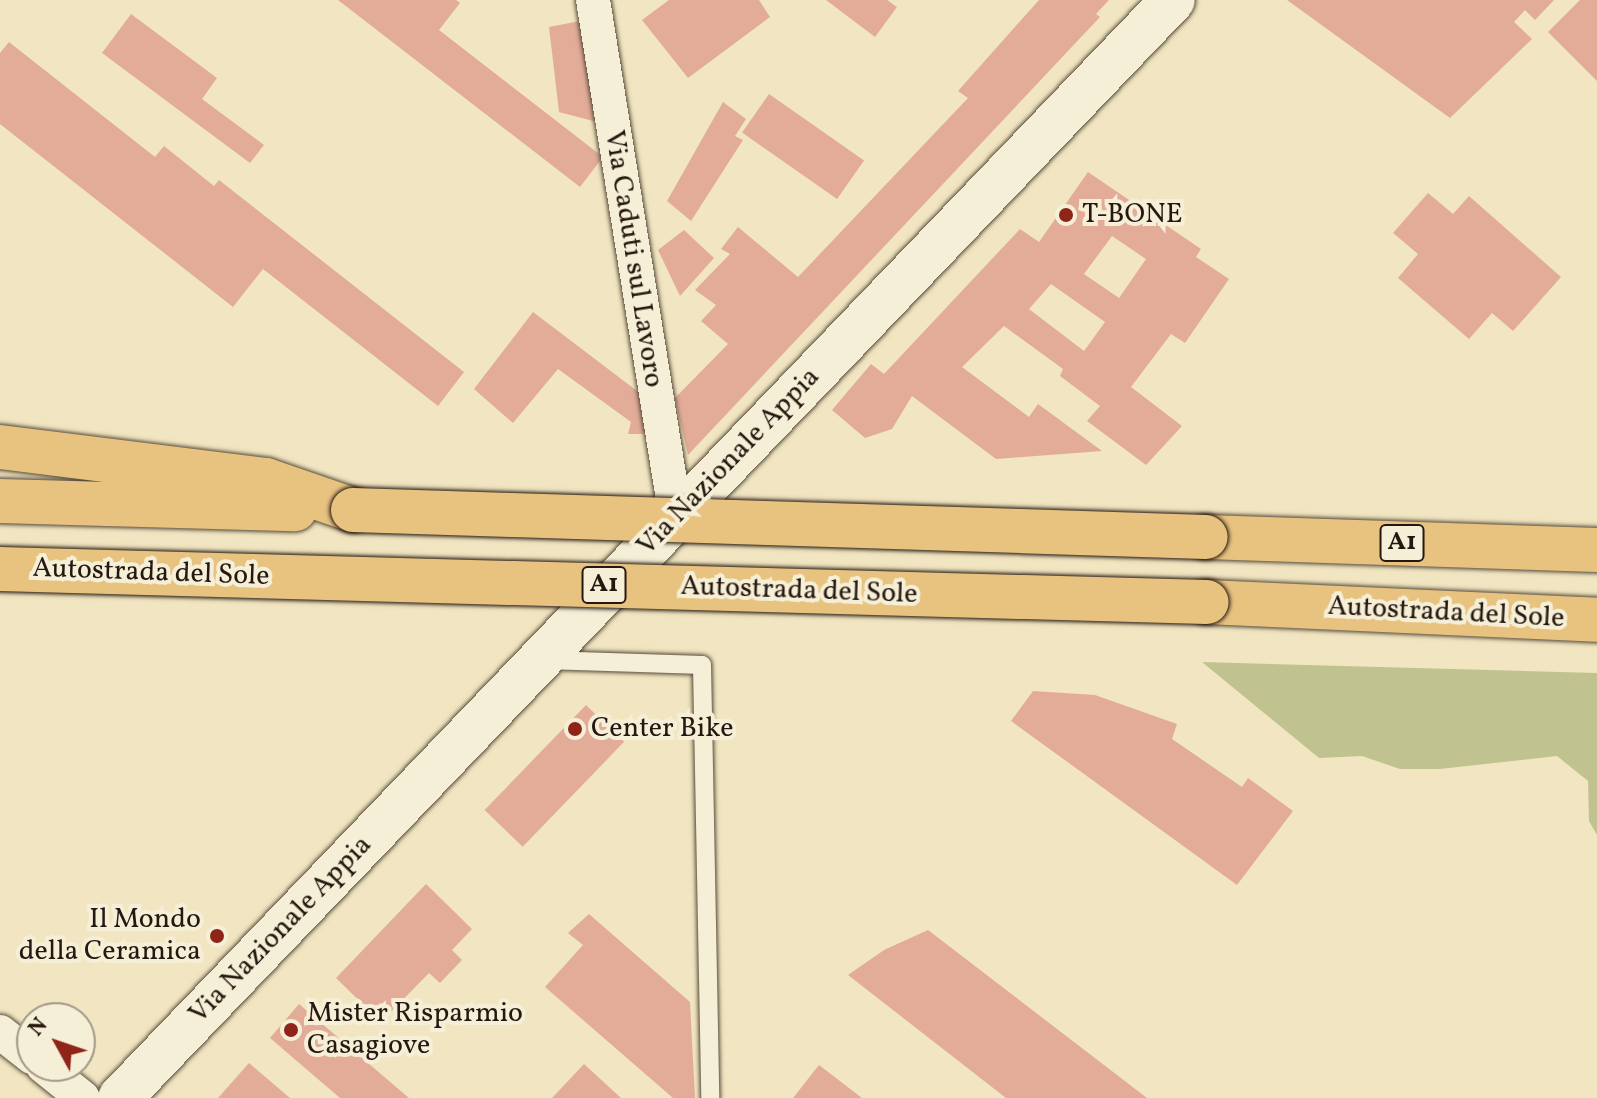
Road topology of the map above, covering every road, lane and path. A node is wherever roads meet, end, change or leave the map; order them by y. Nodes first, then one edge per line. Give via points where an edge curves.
1 (593, 0) edge
2 (1173, 0) edge
3 (0, 447) edge
4 (0, 501) edge
5 (353, 510) junction
6 (676, 518) junction
7 (1597, 550) edge
8 (0, 569) edge
9 (1597, 620) edge
10 (539, 660) junction
11 (0, 1032) edge
12 (16, 1044) edge
13 (63, 1082) edge
14 (83, 1098) edge
15 (120, 1098) edge
16 (710, 1098) edge

1 - 6 street, Via Caduti sul Lavoro
2 - 6 main road, Via Nazionale Appia
3 - 5 highway via 266,480
4 - 5 highway, A1
5 - 7 highway, A1, bridge
6 - 10 main road, Via Nazionale Appia
8 - 9 highway, Autostrada del Sole / A1, bridge via 1207,602
10 - 15 main road, Via Nazionale Appia
10 - 16 lane via 702,665
11 - 12 street
13 - 14 street

